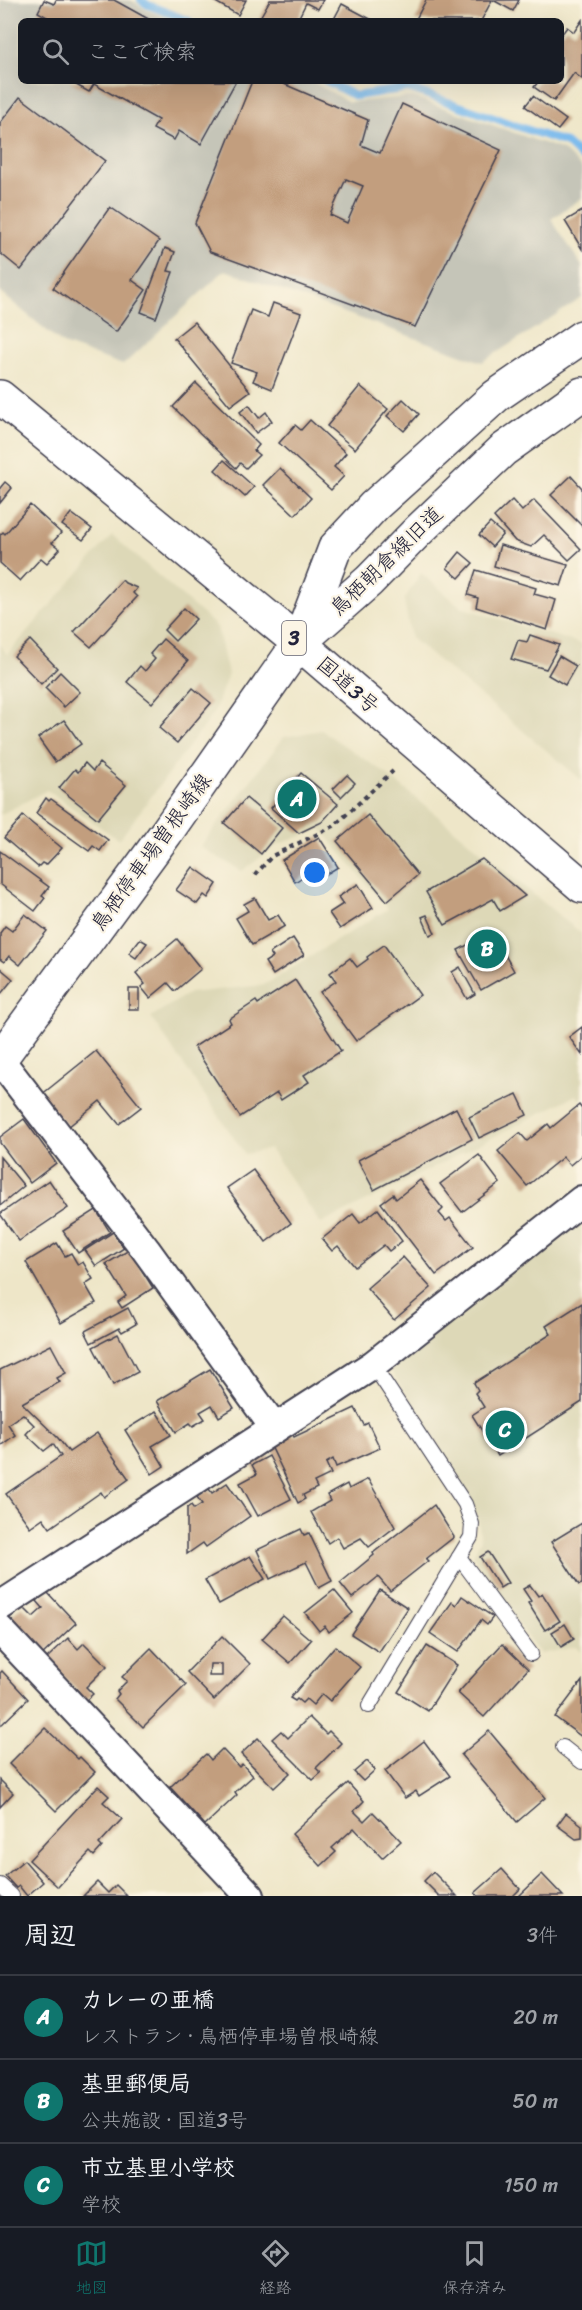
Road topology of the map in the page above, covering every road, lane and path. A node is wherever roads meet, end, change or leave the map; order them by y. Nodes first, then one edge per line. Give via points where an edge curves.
1 (582, 338) edge
2 (582, 394) edge
3 (0, 397) edge
4 (299, 643) junction
5 (393, 771) dead end
6 (255, 875) dead end
7 (582, 886) edge
8 (0, 1059) edge
9 (582, 1200) edge
10 (373, 1365) junction
11 (274, 1427) junction
12 (459, 1557) junction
13 (0, 1606) edge
14 (0, 1630) edge
15 (531, 1654) dead end
16 (369, 1706) dead end
17 (563, 1747) dead end
18 (582, 1762) edge
19 (0, 1885) edge
20 (12, 1896) edge
21 (250, 1896) edge

1 - 4 main road, 鳥栖朝倉線旧道 via 496,396 358,523 335,548
2 - 4 main road, 鳥栖朝倉線旧道 via 503,450 369,581
3 - 4 main road, 国道3号 / 3
4 - 7 main road, 国道3号 / 3
4 - 8 main road, 鳥栖停車場曽根崎線
5 - 6 path via 334,826 272,856
8 - 11 street via 146,1250
9 - 10 street
10 - 11 street
10 - 12 lane via 465,1504 472,1524 471,1537
11 - 13 street
12 - 15 lane
12 - 16 lane
14 - 21 street
17 - 18 lane
19 - 20 lane

